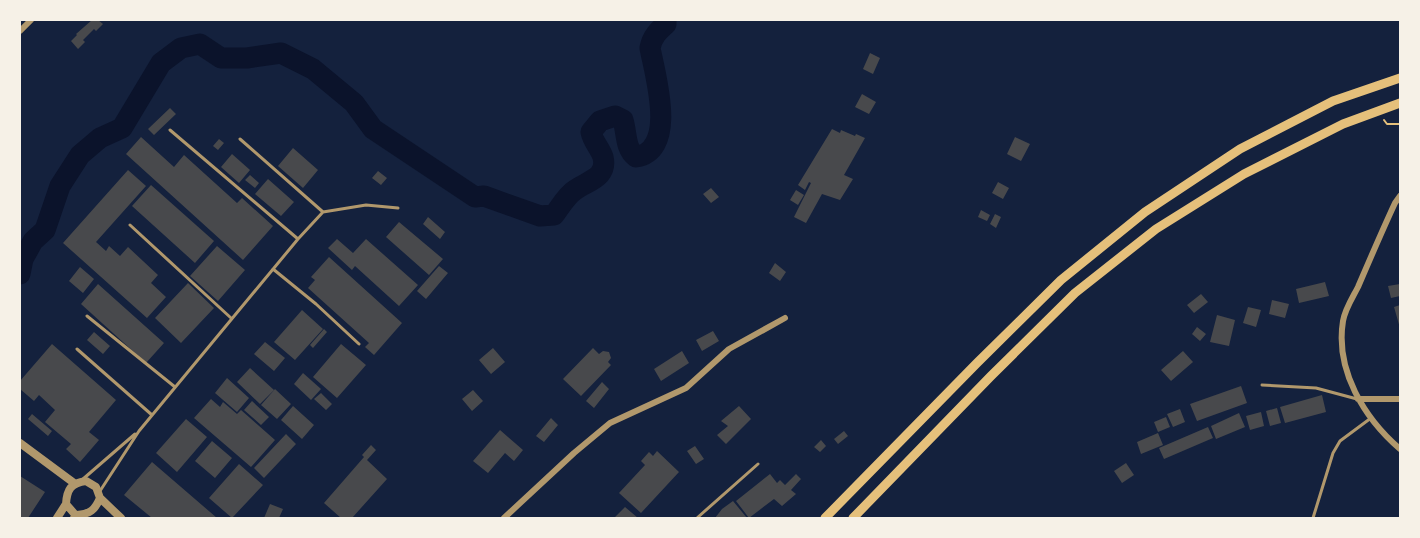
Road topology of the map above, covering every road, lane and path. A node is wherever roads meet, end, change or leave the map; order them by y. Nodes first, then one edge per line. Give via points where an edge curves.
1 (30, 20) edge
2 (20, 31) edge
3 (1401, 78) edge
4 (1401, 103) edge
5 (1378, 111) junction
6 (1401, 124) edge
7 (170, 130) dead end
8 (240, 139) dead end
9 (1401, 196) edge
10 (398, 208) dead end
11 (323, 212) junction
12 (130, 225) dead end
13 (298, 239) junction
14 (273, 269) junction
15 (87, 316) dead end
16 (231, 318) junction
17 (785, 318) dead end
18 (359, 344) dead end
19 (77, 348) dead end
20 (1262, 385) dead end
21 (175, 387) junction
22 (1358, 399) junction
23 (1401, 399) edge
24 (152, 415) junction
25 (1371, 417) junction
26 (139, 431) junction
27 (20, 443) edge
28 (1401, 449) edge
29 (758, 464) dead end
30 (77, 482) junction
31 (99, 496) junction
32 (66, 504) junction
33 (76, 517) edge
34 (57, 519) edge
35 (121, 519) edge
36 (504, 519) edge
37 (697, 519) edge
38 (825, 519) edge
39 (853, 519) edge
40 (1313, 519) edge

1 - 2 street
3 - 38 main road via 1333,101 1240,149 1145,212 1061,280
4 - 5 main road
5 - 6 path via 1387,124
5 - 39 main road via 1343,124 1244,174 1156,229 1075,293
7 - 13 lane
8 - 11 lane
9 - 22 street via 1344,318 1341,348
10 - 11 lane via 366,205
11 - 13 lane
12 - 16 lane
13 - 14 lane
14 - 16 lane
14 - 18 lane
15 - 21 lane
16 - 21 lane
17 - 36 street via 729,349 686,388 610,423
19 - 24 lane
20 - 22 lane via 1316,388
21 - 24 lane
22 - 23 street
22 - 25 street
24 - 26 lane
25 - 28 street
25 - 40 lane via 1340,441 1333,453
26 - 30 lane
26 - 31 lane
27 - 30 street
29 - 37 lane
30 - 31 street via 86,481 96,487
30 - 32 street via 67,492
31 - 33 street via 96,508
31 - 35 street
32 - 33 street
32 - 34 street

